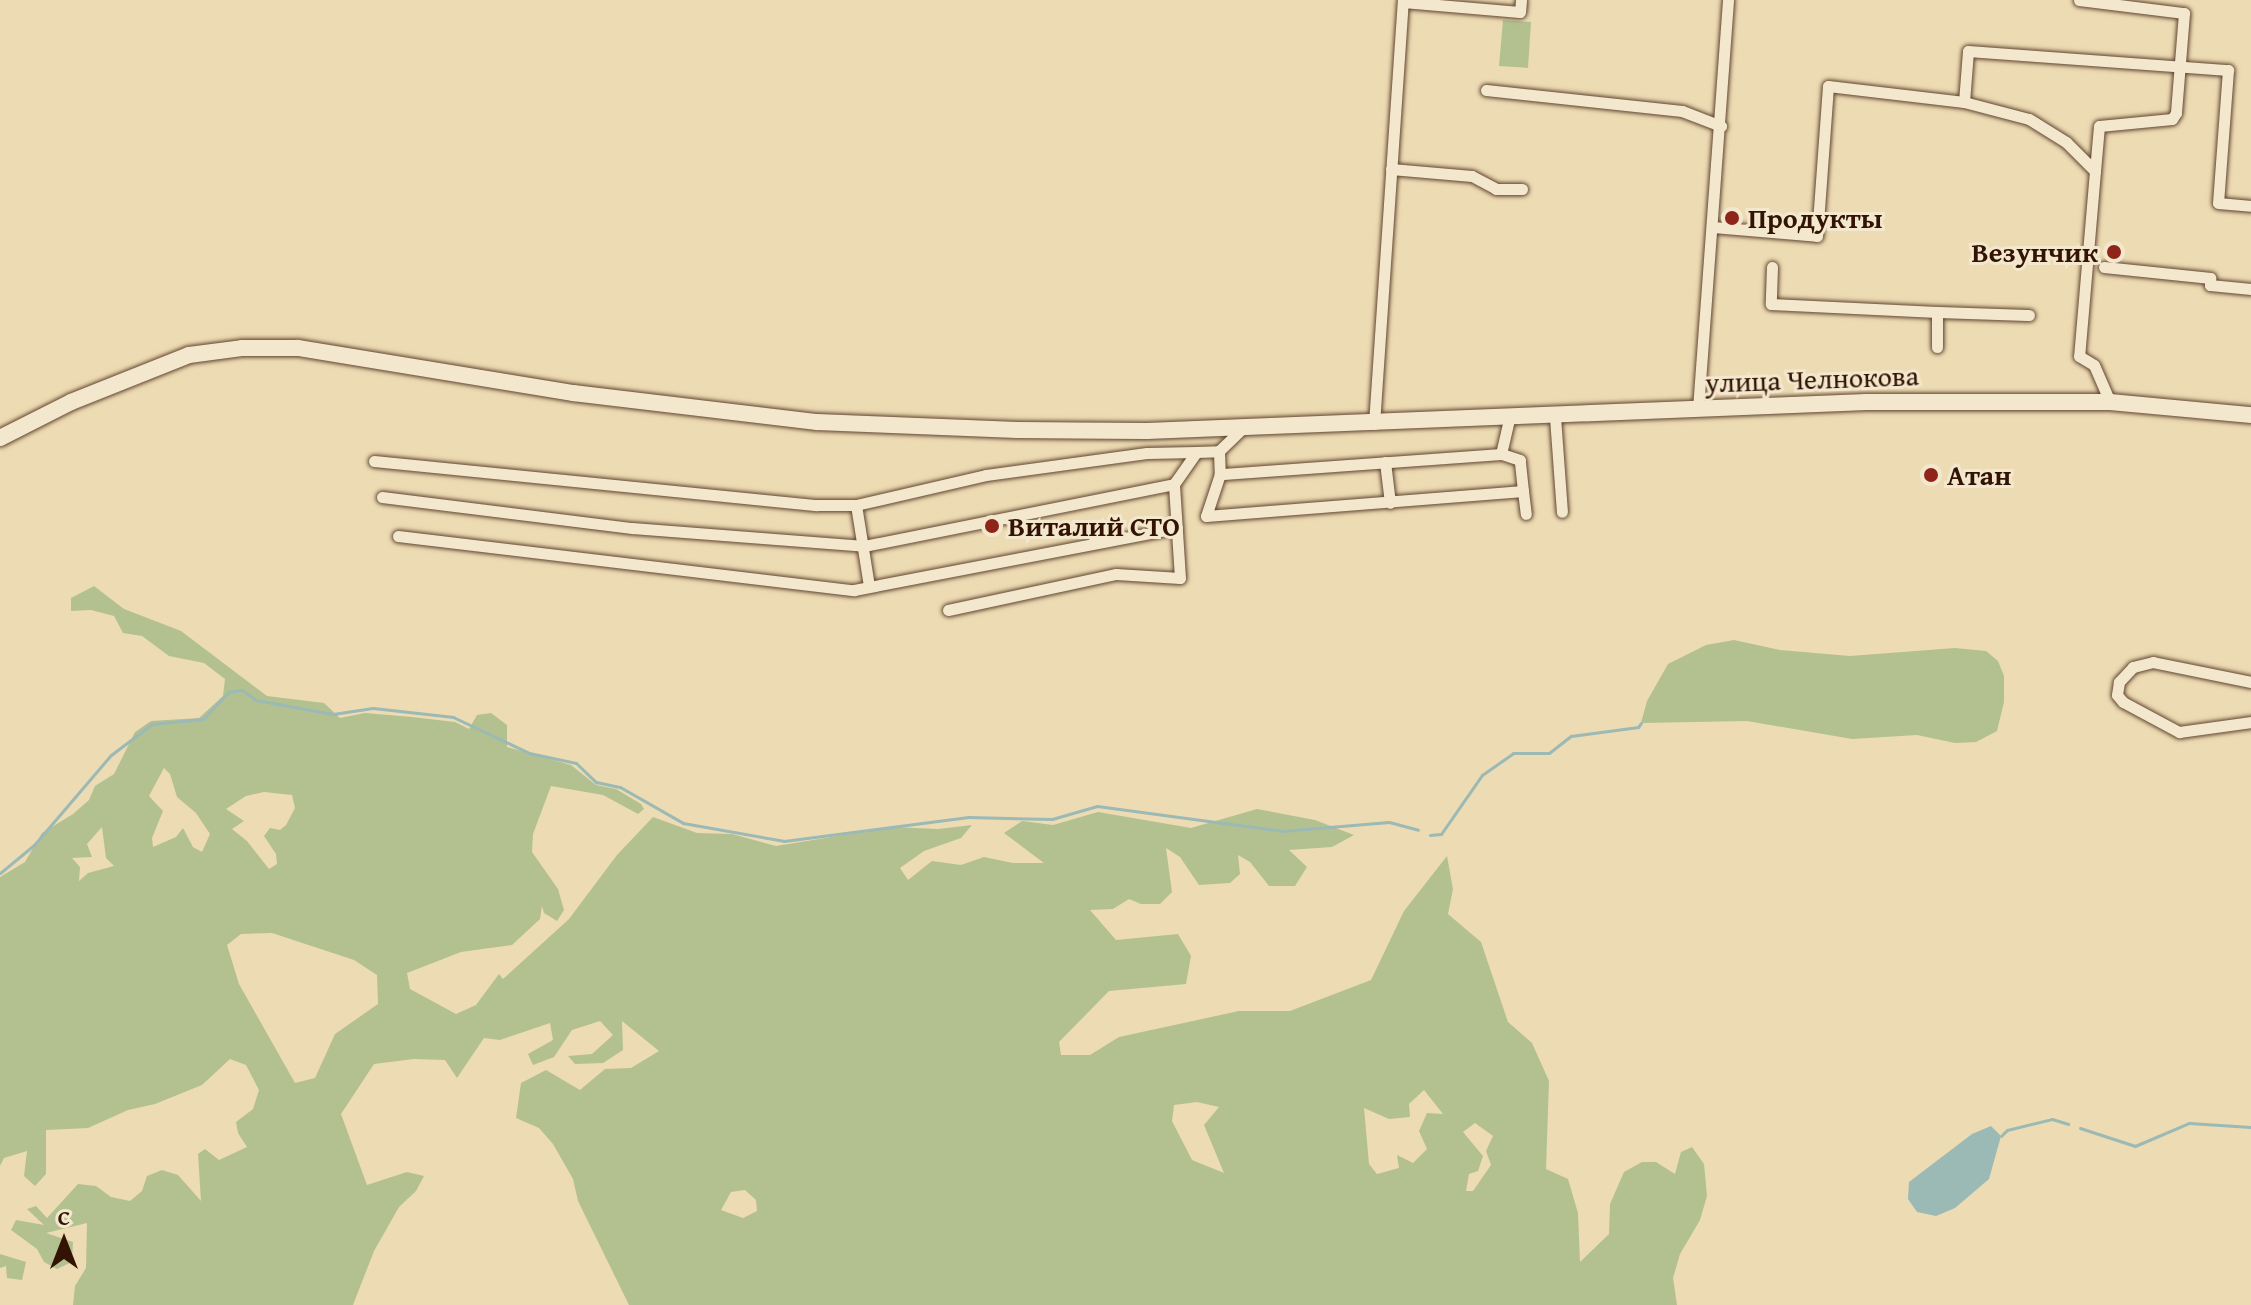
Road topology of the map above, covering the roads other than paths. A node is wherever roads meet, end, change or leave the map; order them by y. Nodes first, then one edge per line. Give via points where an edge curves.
1 (1521, 0) edge
2 (1728, 0) edge
3 (2079, 0) edge
4 (1403, 1) edge
5 (2133, 3) edge
6 (2180, 66) junction
7 (1486, 90) dead end
8 (1964, 102) junction
9 (1721, 126) junction
10 (1391, 169) junction
11 (2095, 171) junction
12 (1522, 189) dead end
13 (2251, 206) edge
14 (1713, 227) junction
15 (1772, 267) dead end
16 (2104, 267) dead end
17 (2251, 289) edge
18 (1937, 312) junction
19 (2029, 315) dead end
20 (1937, 347) dead end
21 (2110, 402) junction
22 (1698, 409) junction
23 (2251, 415) edge
24 (1555, 417) junction
25 (1509, 419) junction
26 (1374, 424) junction
27 (1247, 425) junction
28 (0, 438) edge
29 (1219, 451) junction
30 (1196, 452) junction
31 (1501, 454) junction
32 (374, 461) dead end
33 (1385, 462) junction
34 (1220, 474) junction
35 (1174, 484) junction
36 (1523, 491) junction
37 (382, 497) dead end
38 (1390, 503) junction
39 (856, 505) junction
40 (1562, 512) dead end
41 (1526, 514) dead end
42 (1177, 528) junction
43 (398, 536) dead end
44 (864, 546) junction
45 (869, 586) junction
46 (948, 610) dead end
47 (2251, 682) edge
48 (2251, 722) edge

1 - 4 street via 1520,12
2 - 9 street
3 - 5 street
4 - 10 street
5 - 6 street via 2184,13
6 - 8 street via 1968,51
6 - 11 street via 2172,119 2099,126
6 - 13 street via 2228,70 2218,203
7 - 9 street via 1682,111
8 - 11 street via 2029,119 2066,142
8 - 14 street via 1828,86 1817,236
9 - 14 street
10 - 12 street via 1472,176 1496,189
10 - 26 street
11 - 21 street via 2079,356 2094,365
14 - 22 street
15 - 18 street via 1771,304
16 - 17 street via 2210,278 2210,285
18 - 19 street
18 - 20 street
21 - 22 main road, улица Челнокова via 1866,402
21 - 23 main road, улица Челнокова
22 - 24 main road, улица Челнокова
24 - 25 main road, улица Челнокова
24 - 40 street
25 - 26 main road, улица Челнокова
25 - 31 street
26 - 27 main road, улица Челнокова
27 - 28 main road, улица Челнокова via 1118,431 817,422 573,393 298,348 242,348 189,355 71,402
27 - 29 street
29 - 30 street
29 - 34 street
30 - 35 street
30 - 39 street via 1147,453 986,475
31 - 33 street
31 - 36 street via 1520,460
32 - 39 street
33 - 34 street
33 - 38 street
34 - 38 street via 1206,516
35 - 42 street
35 - 44 street
36 - 38 street
36 - 41 street
37 - 44 street via 632,528
39 - 44 street
42 - 45 street
42 - 46 street via 1180,578 1116,574
43 - 45 street via 854,590
44 - 45 street
47 - 48 street via 2153,662 2133,667 2119,682 2117,695 2179,732

